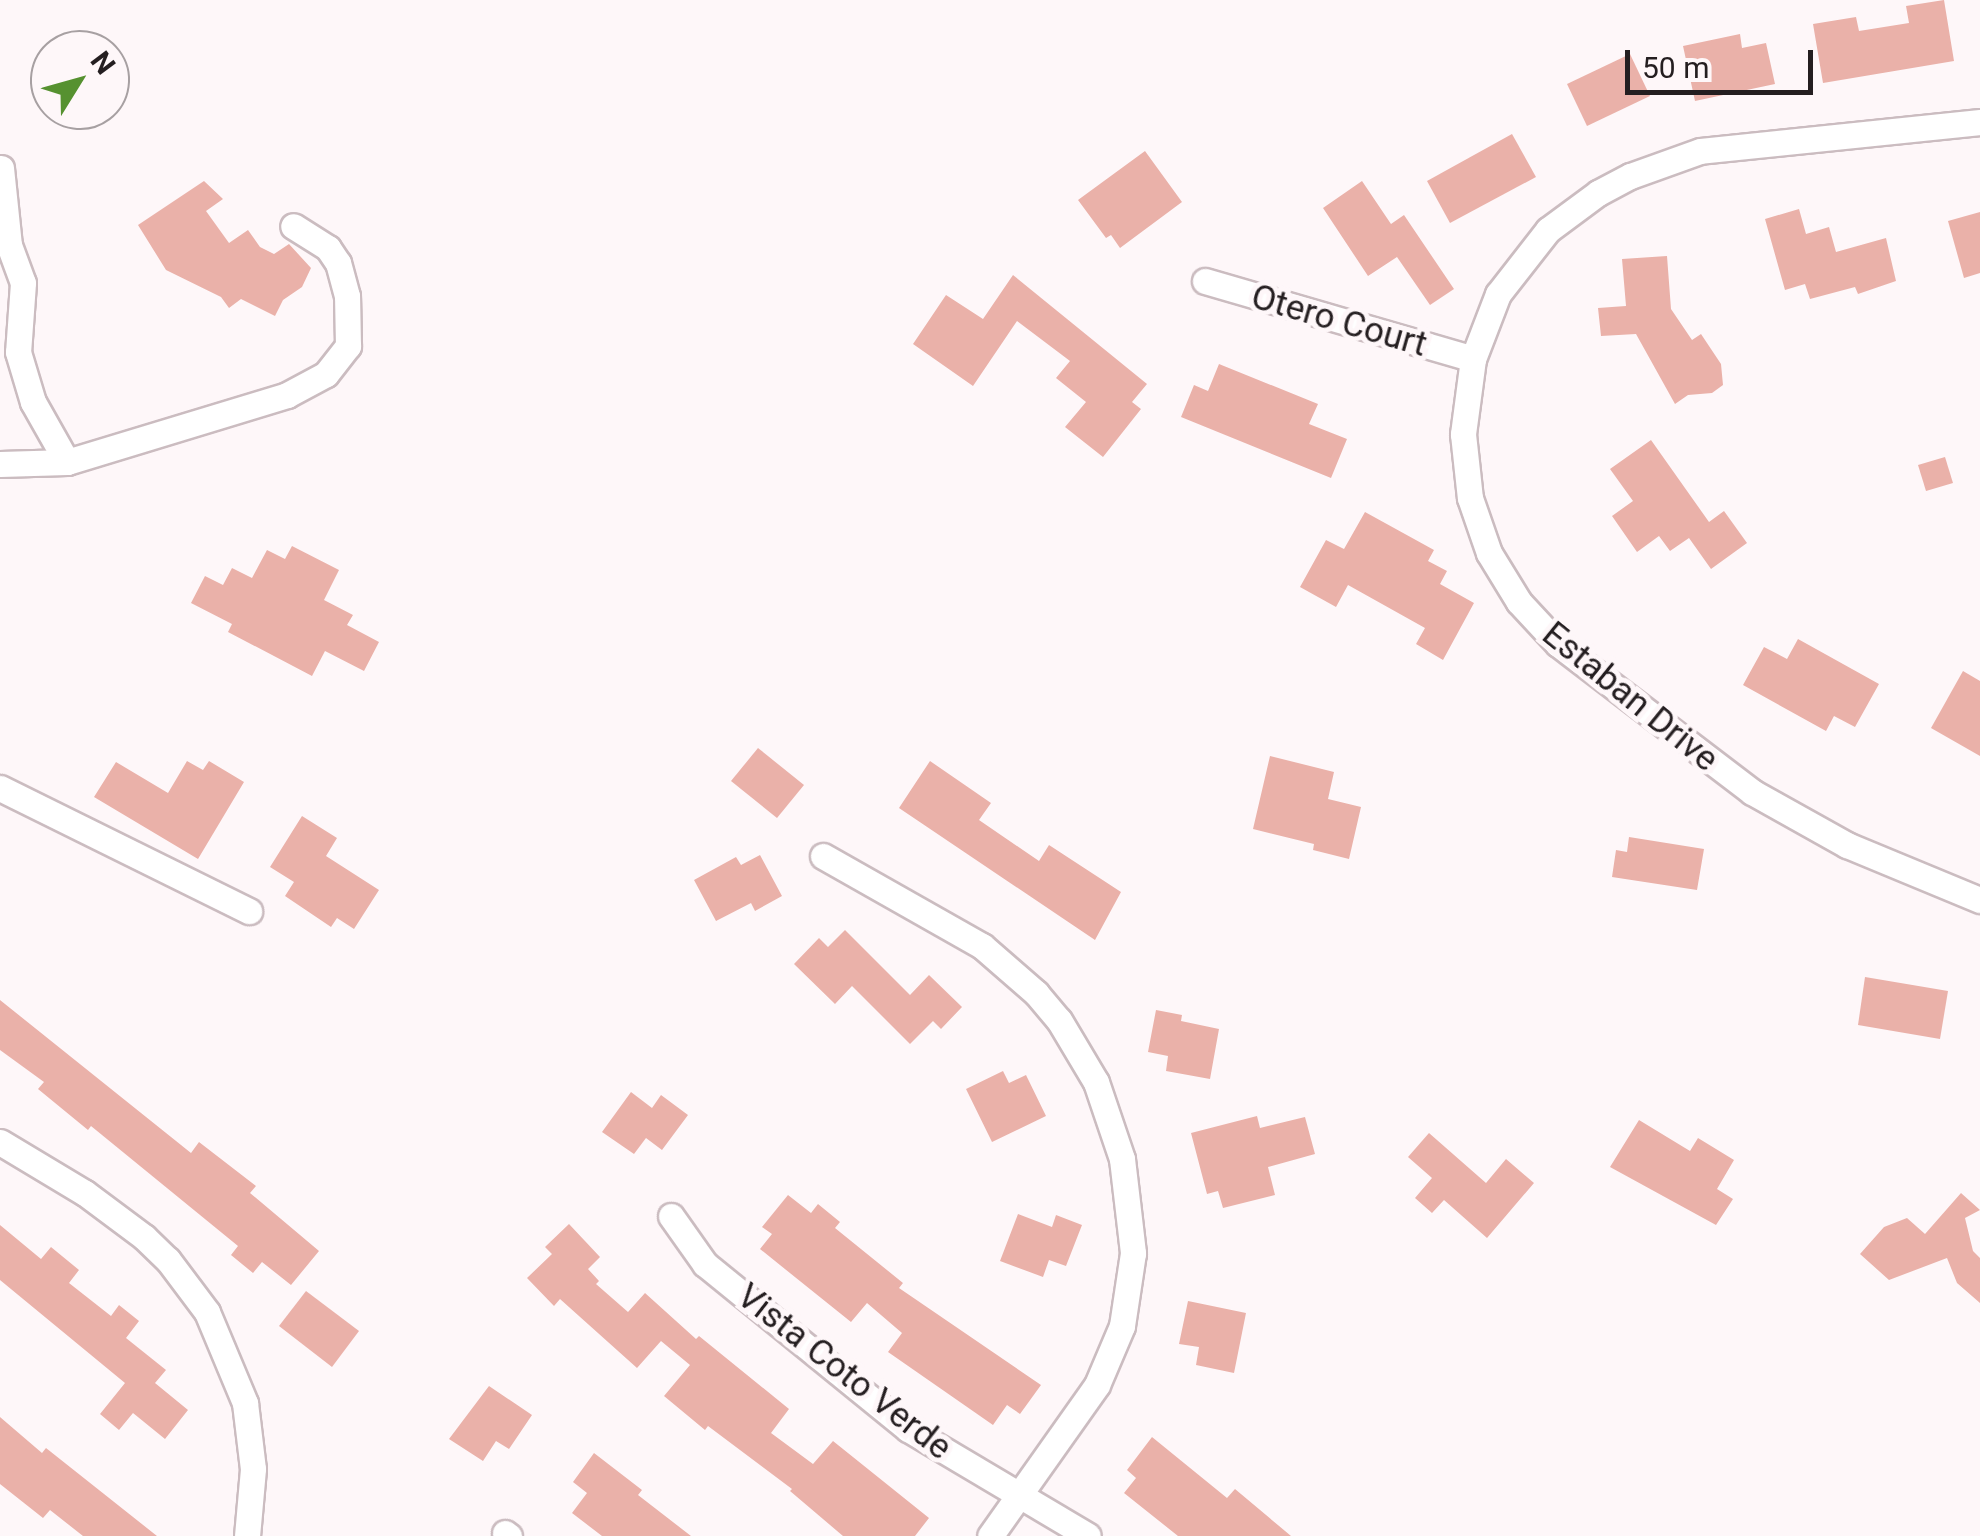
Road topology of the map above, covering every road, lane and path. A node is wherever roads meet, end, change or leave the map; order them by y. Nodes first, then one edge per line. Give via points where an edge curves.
1 (1980, 122) edge
2 (1, 168) edge
3 (293, 226) dead end
4 (1206, 281) dead end
5 (1474, 359) junction
6 (68, 462) junction
7 (0, 464) edge
8 (0, 788) edge
9 (824, 856) dead end
10 (1980, 900) edge
11 (249, 911) dead end
12 (0, 1142) edge
13 (671, 1216) dead end
14 (1020, 1498) junction
15 (247, 1536) edge
16 (990, 1536) edge
17 (1088, 1536) edge

1 - 5 street, Estaban Drive via 1736,145 1630,176 1570,212 1530,250 1498,294
2 - 6 street via 9,245 22,283 18,352 33,402
3 - 6 street via 328,248 346,296 348,346 326,374 287,395
4 - 5 street, Otero Court
5 - 10 street, Estaban Drive via 1463,434 1470,498 1496,566 1537,624 1752,792 1848,846
6 - 7 street
8 - 11 street
9 - 14 street via 1010,968 1079,1050 1114,1127 1132,1223 1122,1326 1097,1385
12 - 15 street via 144,1237 207,1312 236,1372 248,1420 253,1469
13 - 14 street, Vista Coto Verde via 705,1264 908,1429
14 - 16 street
14 - 17 street, Vista Coto Verde

